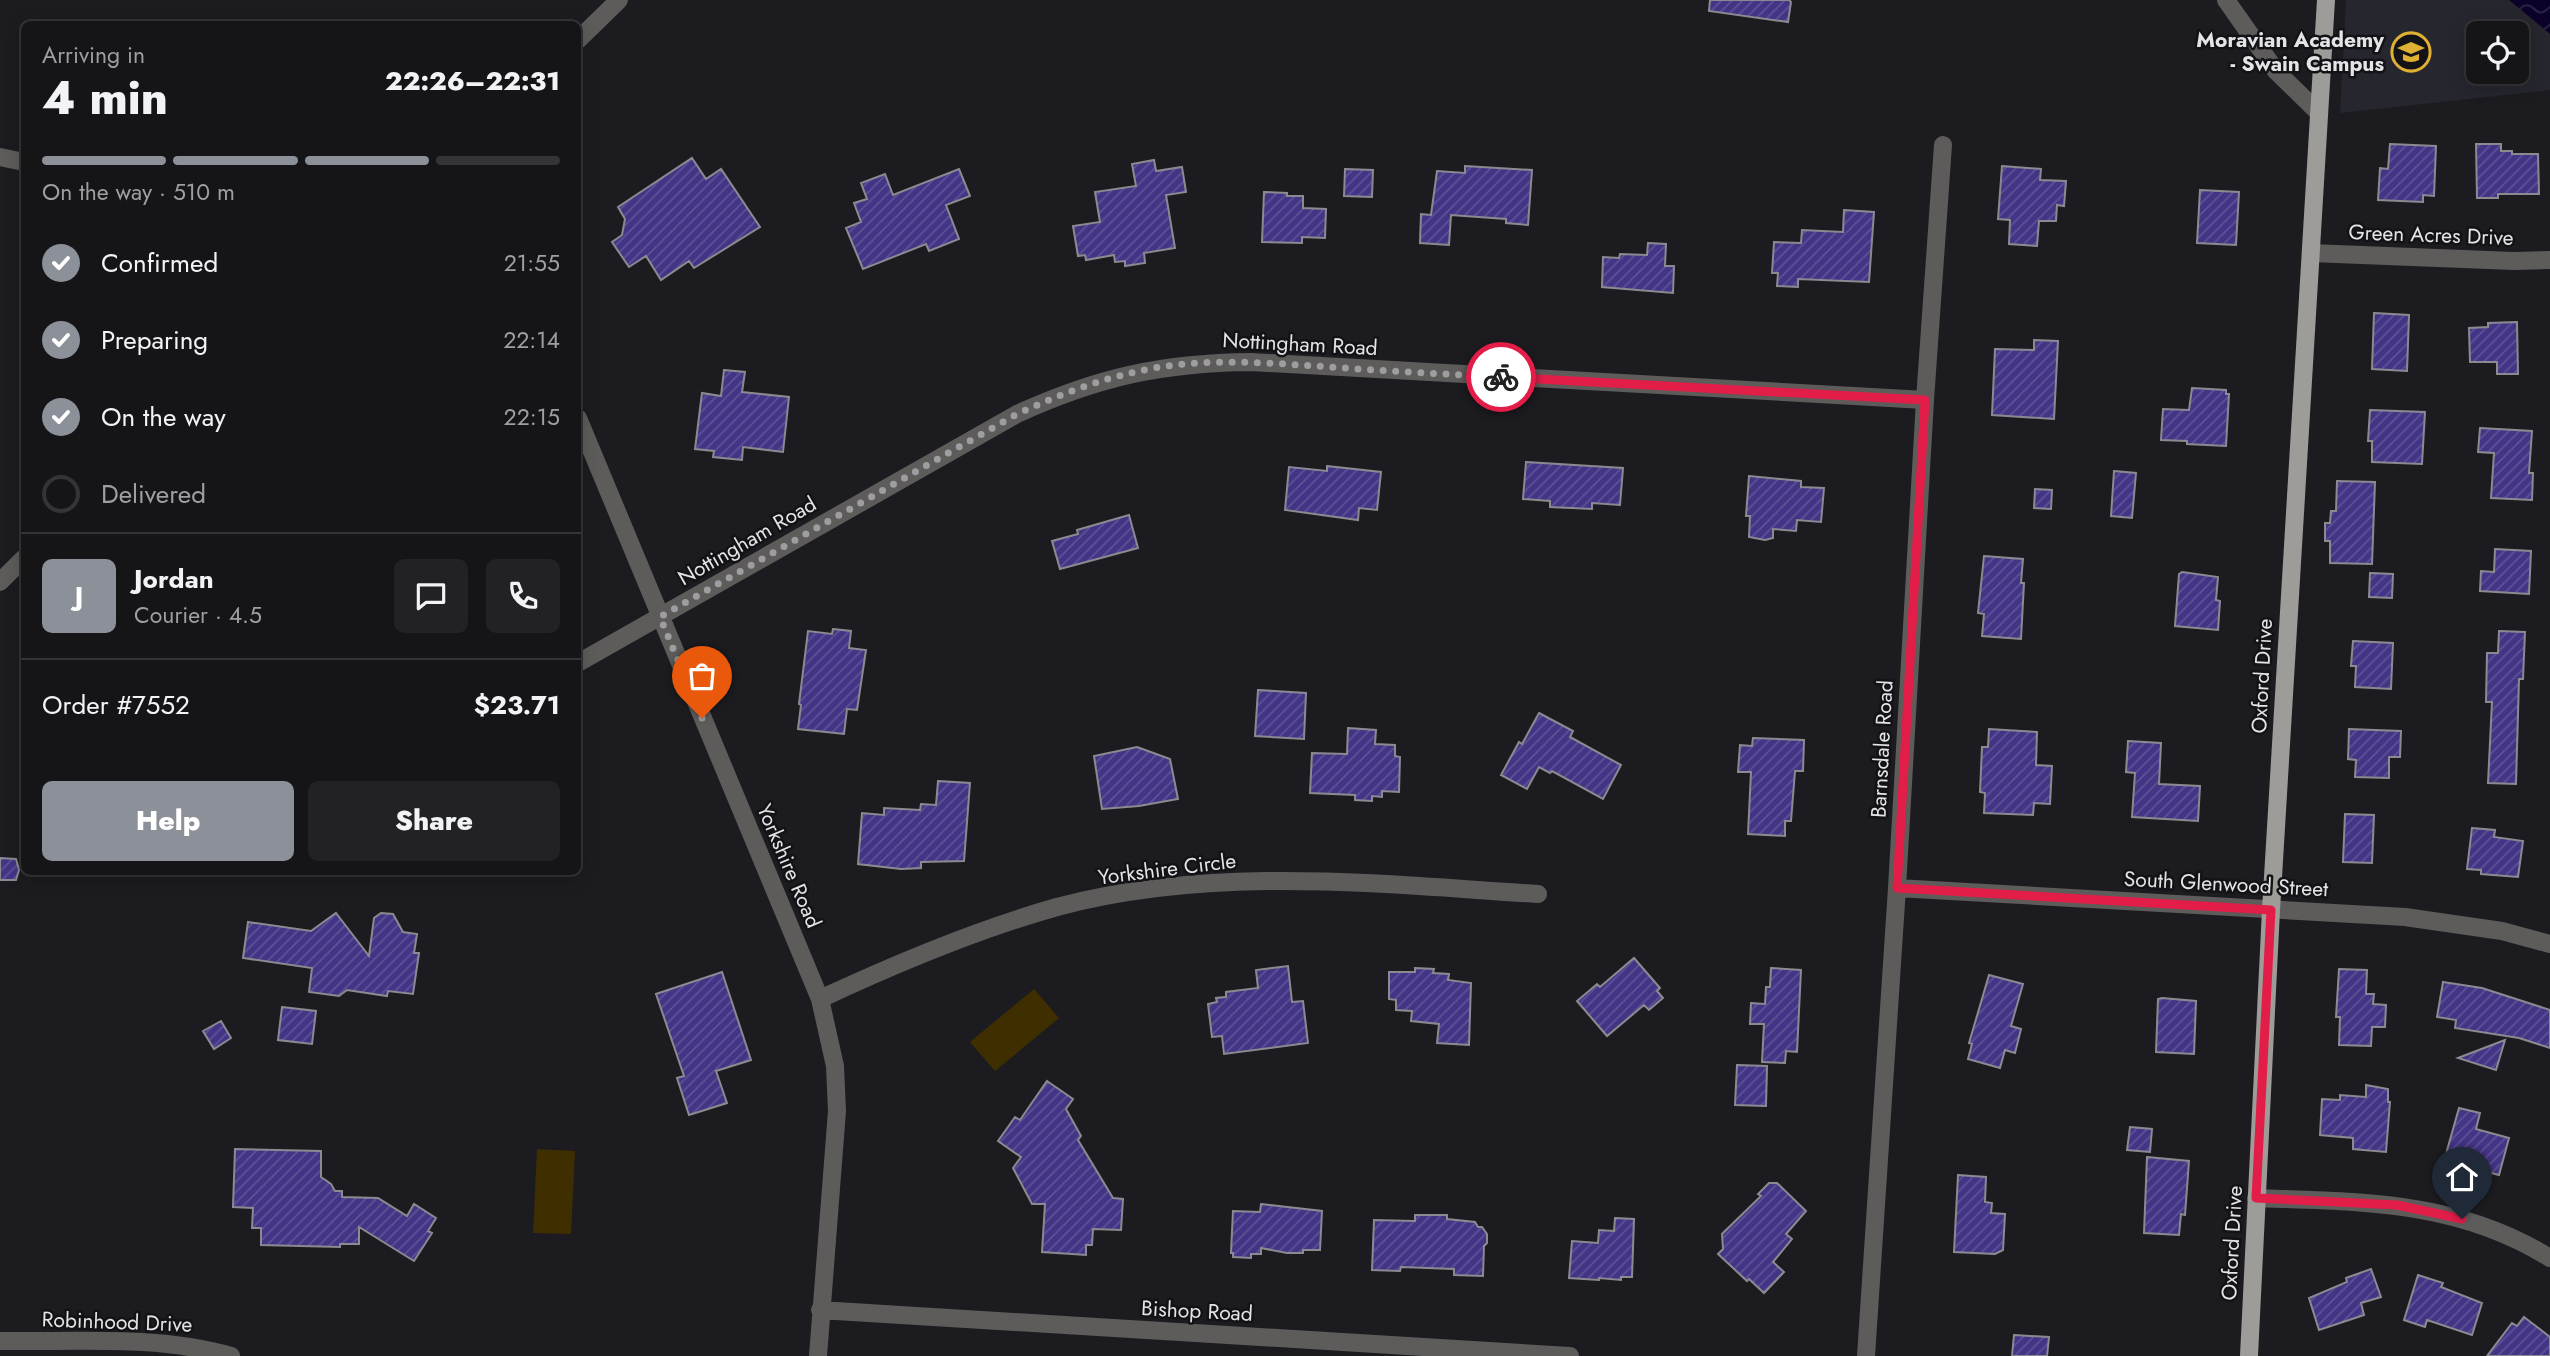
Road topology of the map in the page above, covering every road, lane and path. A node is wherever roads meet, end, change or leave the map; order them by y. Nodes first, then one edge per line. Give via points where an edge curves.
1 (619, 0) edge
2 (2225, 0) edge
3 (2326, 0) edge
4 (581, 37) edge
5 (2319, 114) junction
6 (1943, 145) dead end
7 (0, 157) edge
8 (21, 161) edge
9 (2311, 253) junction
10 (2550, 260) edge
11 (1925, 400) junction
12 (581, 425) edge
13 (21, 561) edge
14 (0, 582) edge
15 (660, 617) junction
16 (581, 661) edge
17 (1897, 888) junction
18 (1538, 894) dead end
19 (2271, 910) junction
20 (2550, 944) edge
21 (820, 999) junction
22 (2256, 1198) junction
23 (2550, 1258) edge
24 (821, 1310) junction
25 (0, 1341) edge
26 (231, 1356) edge
27 (818, 1356) edge
28 (1570, 1356) edge
29 (1866, 1356) edge
30 (2249, 1356) edge

1 - 4 street
2 - 5 street via 2276,71
3 - 5 main road, Oxford Drive
5 - 9 main road, Oxford Drive
6 - 11 street, Barnsdale Road
7 - 8 street
9 - 10 street, Green Acres Drive
9 - 19 main road, Oxford Drive
11 - 15 street, Nottingham Road via 1251,362 1154,368 1072,390 1017,414
11 - 17 street, Barnsdale Road
12 - 15 street, Yorkshire Road
13 - 14 street
15 - 16 street, Nottingham Road
15 - 21 street, Yorkshire Road
17 - 19 street, South Glenwood Street
17 - 29 street, Barnsdale Road
18 - 21 street, Yorkshire Circle via 1277,880 1151,889 1059,907 977,933
19 - 20 street, South Glenwood Street via 2457,922
19 - 22 main road, Oxford Drive
21 - 24 street, Yorkshire Road via 835,1066 837,1111
22 - 23 street via 2397,1205 2437,1212 2488,1227
22 - 30 main road, Oxford Drive
24 - 27 street, Yorkshire Road
24 - 28 street, Bishop Road
25 - 26 street, Robinhood Drive via 163,1343

